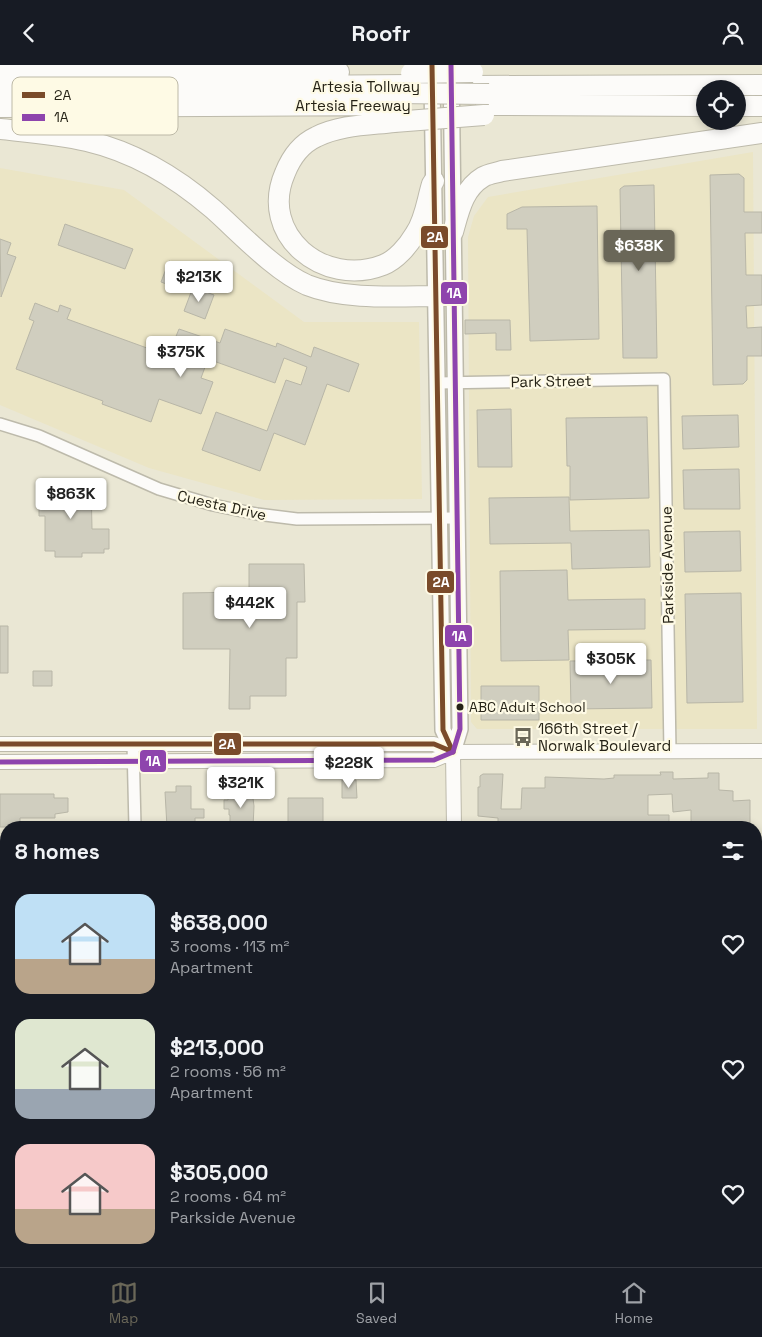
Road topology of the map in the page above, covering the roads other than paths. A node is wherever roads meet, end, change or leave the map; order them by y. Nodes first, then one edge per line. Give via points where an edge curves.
1 (432, 65) edge
2 (451, 65) edge
3 (317, 69) edge
4 (762, 71) edge
5 (0, 72) edge
6 (762, 85) edge
7 (762, 91) edge
8 (178, 92) edge
9 (696, 92) edge
10 (746, 92) edge
11 (481, 94) junction
12 (178, 96) edge
13 (400, 96) junction
14 (178, 102) edge
15 (762, 105) edge
16 (696, 106) edge
17 (746, 106) edge
18 (762, 133) edge
19 (52, 135) edge
20 (434, 181) junction
21 (453, 232) junction
22 (445, 296) junction
23 (664, 379) joint
24 (437, 383) junction
25 (455, 383) junction
26 (0, 424) edge
27 (457, 518) junction
28 (440, 519) junction
29 (0, 744) edge
30 (133, 744) junction
31 (762, 751) edge
32 (453, 752) junction
33 (670, 752) junction
34 (134, 761) junction
35 (0, 762) edge
36 (135, 821) edge
37 (454, 821) edge

1 - 20 main road
2 - 21 main road
3 - 5 highway, Artesia Freeway
3 - 13 highway, Artesia Freeway
4 - 11 highway, Artesia Freeway
6 - 11 highway
7 - 10 highway
8 - 13 highway, Artesia Tollway
9 - 11 highway
11 - 13 highway, bridge
11 - 13 highway, Artesia Freeway, bridge
11 - 16 highway via 564,107
12 - 13 highway, Artesia Tollway
13 - 14 highway, Artesia Freeway
13 - 20 highway via 302,145 288,164 279,185 279,210 286,234 302,253 324,266 362,271 385,265 401,253 416,233
15 - 17 highway
18 - 21 highway via 502,171 483,177 464,196
19 - 22 highway via 88,141 161,170 205,202 281,269 306,284 343,294
20 - 22 main road
21 - 22 main road
22 - 24 main road
22 - 25 main road
23 - 25 street, Park Street
23 - 33 street, Parkside Avenue
24 - 25 street, Park Street
24 - 28 main road
25 - 27 main road
26 - 28 street, Cuesta Drive via 39,436 159,489 213,505 297,519
27 - 28 street, Cuesta Drive
27 - 32 main road via 460,729
28 - 32 main road via 443,730
29 - 30 street
30 - 32 street via 434,744
30 - 34 street
31 - 33 street
32 - 33 street
32 - 34 street via 434,760
32 - 37 street
34 - 35 street
34 - 36 street

